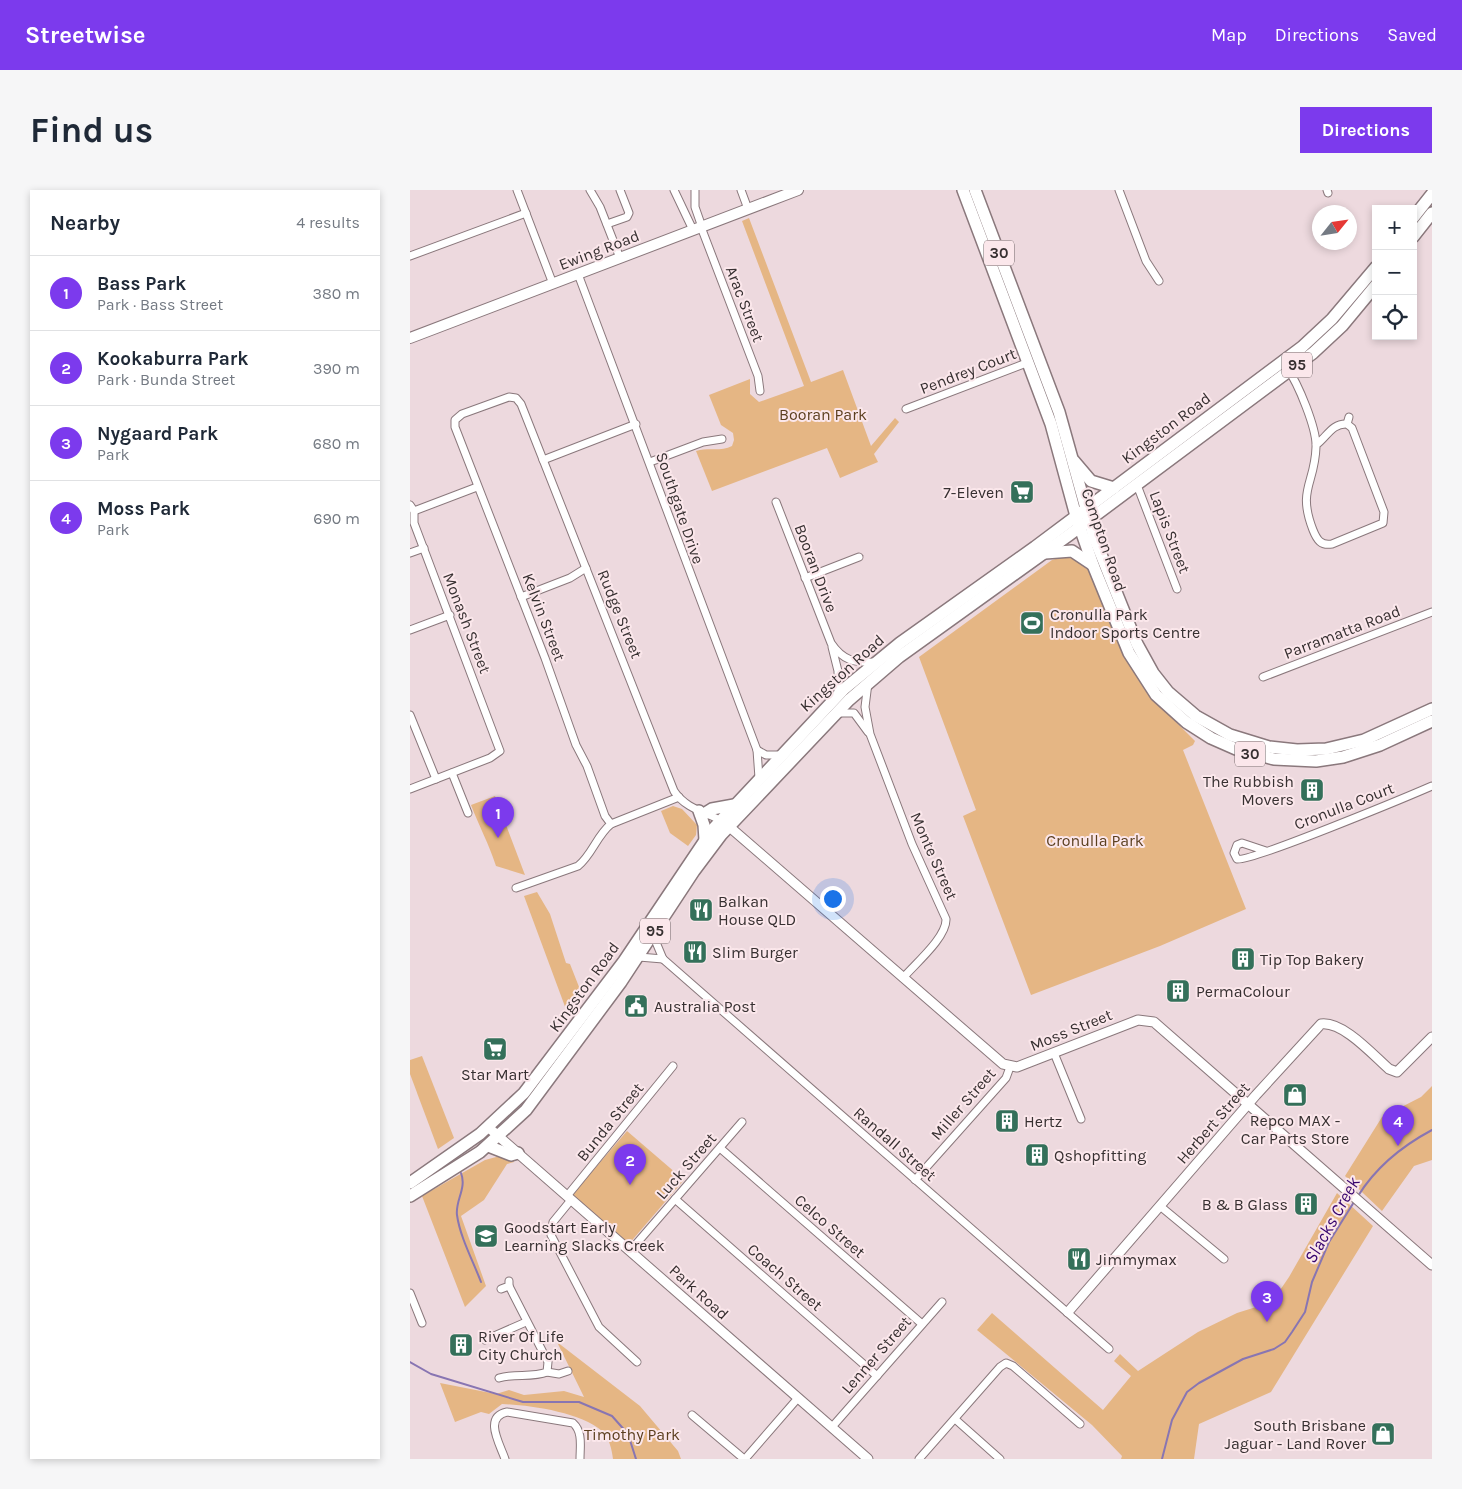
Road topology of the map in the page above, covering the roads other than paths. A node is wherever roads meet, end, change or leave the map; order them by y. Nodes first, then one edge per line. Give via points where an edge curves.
1 (517, 190) edge
2 (590, 190) edge
3 (620, 190) edge
4 (674, 190) edge
5 (695, 190) edge
6 (741, 190) edge
7 (798, 190) edge
8 (963, 190) edge
9 (975, 190) edge
10 (1122, 191) edge
11 (1432, 194) edge
12 (748, 209) junction
13 (526, 213) junction
14 (1417, 213) edge
15 (1432, 213) edge
16 (607, 224) junction
17 (699, 228) junction
18 (1417, 232) edge
19 (410, 256) edge
20 (620, 258) junction
21 (1372, 272) edge
22 (578, 274) junction
23 (1159, 281) dead end
24 (553, 284) junction
25 (1372, 290) edge
26 (410, 338) edge
27 (1034, 360) junction
28 (1286, 366) junction
29 (760, 391) dead end
30 (516, 398) joint
31 (906, 409) dead end
32 (636, 424) junction
33 (1312, 425) junction
34 (1327, 432) junction
35 (722, 439) dead end
36 (1316, 445) junction
37 (543, 460) junction
38 (1073, 460) junction
39 (650, 462) junction
40 (1136, 485) junction
41 (477, 487) junction
42 (1114, 488) junction
43 (776, 502) dead end
44 (1107, 506) junction
45 (412, 508) edge
46 (1082, 518) junction
47 (1094, 537) junction
48 (424, 548) junction
49 (1045, 553) junction
50 (410, 554) edge
51 (859, 557) dead end
52 (1093, 565) junction
53 (586, 568) junction
54 (805, 578) junction
55 (1177, 588) dead end
56 (521, 597) junction
57 (1432, 612) edge
58 (450, 615) junction
59 (410, 630) edge
60 (831, 643) junction
61 (876, 662) junction
62 (1263, 677) dead end
63 (868, 682) junction
64 (838, 696) junction
65 (1432, 709) edge
66 (836, 713) junction
67 (410, 715) edge
68 (1432, 721) edge
69 (870, 734) junction
70 (757, 750) junction
71 (781, 755) junction
72 (452, 774) junction
73 (759, 778) junction
74 (436, 779) junction
75 (1432, 786) edge
76 (410, 789) edge
77 (679, 798) junction
78 (734, 805) junction
79 (701, 812) junction
80 (468, 813) dead end
81 (725, 823) junction
82 (611, 824) junction
83 (705, 840) junction
84 (1266, 851) dead end
85 (516, 888) dead end
86 (653, 934) junction
87 (639, 957) junction
88 (663, 959) junction
89 (904, 978) junction
90 (1432, 1037) edge
91 (1054, 1053) junction
92 (674, 1066) dead end
93 (1010, 1067) junction
94 (1248, 1104) junction
95 (1081, 1119) dead end
96 (742, 1122) dead end
97 (488, 1127) junction
98 (499, 1136) junction
99 (488, 1146) junction
100 (720, 1148) junction
101 (518, 1153) junction
102 (915, 1180) junction
103 (410, 1183) edge
104 (410, 1196) edge
105 (569, 1198) junction
106 (676, 1199) junction
107 (1160, 1206) junction
108 (630, 1251) junction
109 (1224, 1259) dead end
110 (1432, 1264) edge
111 (506, 1285) dead end
112 (410, 1293) edge
113 (942, 1302) dead end
114 (1068, 1312) junction
115 (526, 1322) junction
116 (422, 1323) dead end
117 (922, 1324) junction
118 (485, 1340) dead end
119 (1109, 1349) dead end
120 (638, 1362) dead end
121 (568, 1370) dead end
122 (547, 1372) junction
123 (877, 1376) junction
124 (499, 1378) dead end
125 (798, 1398) junction
126 (692, 1415) dead end
127 (954, 1419) junction
128 (1080, 1424) dead end
129 (832, 1427) junction
130 (505, 1459) edge
131 (580, 1459) edge
132 (744, 1459) edge
133 (868, 1459) edge
134 (918, 1459) edge
135 (1000, 1459) edge

1 - 13 street
2 - 16 street
3 - 16 street via 629,213 627,217
4 - 17 street
5 - 17 street
6 - 12 street
7 - 12 main road, Ewing Road
8 - 27 main road, Compton Road / 30
9 - 27 main road, Compton Road / 30
10 - 23 street via 1146,261
11 - 14 main road
12 - 17 main road, Ewing Road
13 - 19 street
13 - 24 street
15 - 18 main road
16 - 20 street
17 - 20 main road, Ewing Road
17 - 29 street, Arac Street via 758,376
20 - 22 main road, Ewing Road
21 - 28 main road, Kingston Road / 95 via 1332,320
22 - 24 main road, Ewing Road
22 - 32 street, Southgate Drive
24 - 26 main road, Ewing Road
25 - 28 main road, Kingston Road / 95 via 1332,336
27 - 31 street, Pendrey Court
27 - 38 main road, Compton Road / 30 via 1059,412
27 - 46 main road, Compton Road / 30
28 - 33 street
28 - 40 main road, Kingston Road / 95
28 - 42 main road, Kingston Road / 95
30 - 37 street, Rudge Street
30 - 41 street, Kelvin Street via 495,400 455,420
32 - 37 street
32 - 39 street, Southgate Drive
33 - 34 street
33 - 36 street
34 - 36 street
34 - 36 street via 1348,420 1386,522 1322,546 1316,537 1306,502
35 - 39 street via 703,442
37 - 53 street, Rudge Street
38 - 42 main road via 1091,480
38 - 46 main road, Compton Road / 30
39 - 70 street, Southgate Drive
40 - 44 main road, Kingston Road / 95
40 - 55 street, Lapis Street
41 - 45 street
41 - 56 street, Kelvin Street
42 - 46 main road, Kingston Road / 95
43 - 54 street, Booran Drive
44 - 46 main road, Kingston Road / 95
44 - 47 main road
45 - 48 street, Monash Street
46 - 47 main road, Compton Road / 30
46 - 49 main road, Kingston Road / 95
46 - 52 main road, Compton Road / 30
46 - 61 main road, Kingston Road / 95
47 - 65 main road, Compton Road / 30 via 1147,664 1177,701 1218,730 1269,747 1312,750 1364,740
48 - 50 street
48 - 58 street, Monash Street
49 - 52 main road via 1072,551
49 - 63 main road, Kingston Road / 95
51 - 54 street
52 - 68 main road, Compton Road / 30 via 1129,653 1144,679 1177,715 1223,744 1274,759 1316,761 1367,750
53 - 56 street via 570,578
53 - 77 street, Rudge Street
54 - 60 street, Booran Drive
56 - 82 street, Kelvin Street via 576,745
57 - 62 street, Parramatta Road
58 - 59 street
58 - 72 street, Monash Street via 500,751 497,756
60 - 61 street, Booran Drive via 849,661
60 - 64 street, Booran Drive via 838,671
61 - 64 main road, Kingston Road / 95
63 - 66 main road, Kingston Road / 95
63 - 69 street, Monte Street via 865,707
64 - 71 main road, Kingston Road / 95
66 - 69 street, Monte Street via 854,713
66 - 81 main road, Kingston Road / 95
67 - 74 street
69 - 89 street, Monte Street via 912,844 946,919 947,927 941,936
70 - 71 street via 766,755
70 - 73 street, Southgate Drive
71 - 73 main road, Kingston Road / 95
72 - 74 street
72 - 80 street
73 - 78 main road, Kingston Road / 95
74 - 76 street
75 - 84 street, Cronulla Court
77 - 79 street
77 - 82 street
78 - 79 main road
78 - 81 main road, Kingston Road / 95
79 - 81 street
79 - 83 main road
81 - 83 main road, Kingston Road / 95
81 - 86 main road, Kingston Road / 95
81 - 89 street
82 - 85 street via 578,866
83 - 97 main road, Kingston Road / 95 via 624,960 542,1071
86 - 87 main road, Kingston Road / 95
86 - 88 street, Randall Street
87 - 88 street
87 - 98 main road, Kingston Road / 95 via 547,1084
88 - 102 street, Randall Street
89 - 93 street
90 - 94 street, Herbert Street via 1397,1072 1389,1069 1342,1029 1330,1023 1321,1024
91 - 93 street, Moss Street
91 - 94 street, Moss Street via 1138,1020 1147,1020 1156,1024
91 - 95 street
92 - 105 street, Bunda Street
93 - 102 street, Miller Street via 1007,1077
94 - 107 street, Herbert Street
94 - 110 street, Moss Street
96 - 100 street, Luck Street
97 - 98 street, Park Road
97 - 103 main road, Kingston Road / 95
98 - 99 main road, Kingston Road / 95
98 - 101 street, Park Road
99 - 101 main road via 511,1155
99 - 104 main road, Kingston Road / 95
100 - 106 street, Luck Street
100 - 117 street, Celco Street
101 - 105 street, Park Road
102 - 114 street, Randall Street
105 - 108 street, Park Road
105 - 120 street, Bunda Street via 553,1222 551,1235 599,1327
106 - 108 street, Luck Street
106 - 123 street, Coach Street
107 - 109 street
107 - 114 street, Herbert Street
108 - 125 street, Park Road
111 - 115 street
112 - 116 street
113 - 117 street, Lenner Street
114 - 119 street, Randall Street
115 - 118 street
115 - 122 street via 548,1362
117 - 123 street, Lenner Street
121 - 122 street via 559,1374
122 - 124 street
123 - 129 street, Lenner Street
125 - 129 street, Park Road
125 - 132 street
126 - 132 street
127 - 128 street via 1006,1363
127 - 134 street
127 - 135 street
129 - 133 street, Park Road
130 - 131 street via 494,1424 500,1413 507,1412 573,1422 579,1428

